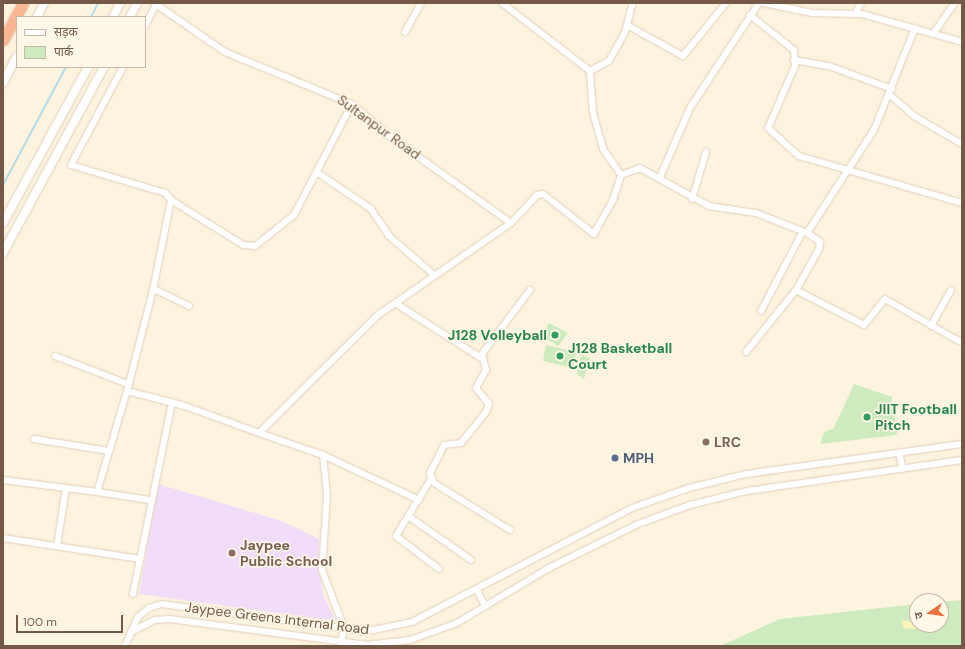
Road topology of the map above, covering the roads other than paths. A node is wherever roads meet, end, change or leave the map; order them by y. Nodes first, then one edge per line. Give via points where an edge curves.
1 (23, 3) edge
2 (44, 3) edge
3 (120, 3) edge
4 (137, 3) edge
5 (421, 3) edge
6 (502, 3) edge
7 (633, 3) edge
8 (726, 3) edge
9 (759, 3) edge
10 (764, 3) edge
11 (861, 3) edge
12 (955, 3) edge
13 (155, 5) edge
14 (855, 14) junction
15 (750, 15) junction
16 (38, 16) edge
17 (114, 16) edge
18 (130, 16) edge
19 (146, 24) edge
20 (628, 25) junction
21 (915, 28) junction
22 (405, 32) dead end
23 (933, 34) junction
24 (3, 40) edge
25 (962, 42) edge
26 (16, 58) edge
27 (794, 60) junction
28 (87, 68) edge
29 (103, 68) edge
30 (122, 68) edge
31 (590, 71) junction
32 (3, 83) edge
33 (891, 92) junction
34 (352, 104) junction
35 (962, 144) edge
36 (706, 152) dead end
37 (851, 168) junction
38 (318, 173) junction
39 (621, 175) junction
40 (660, 177) junction
41 (692, 199) junction
42 (171, 200) junction
43 (962, 203) edge
44 (3, 223) edge
45 (511, 223) junction
46 (805, 233) junction
47 (3, 253) edge
48 (433, 274) junction
49 (154, 288) junction
50 (530, 290) dead end
51 (796, 290) junction
52 (951, 290) dead end
53 (395, 303) junction
54 (189, 306) dead end
55 (761, 311) dead end
56 (931, 326) junction
57 (958, 341) dead end
58 (746, 352) dead end
59 (55, 356) dead end
60 (481, 358) junction
61 (128, 384) junction
62 (127, 391) junction
63 (172, 403) junction
64 (259, 433) junction
65 (34, 439) dead end
66 (962, 444) edge
67 (109, 451) junction
68 (899, 453) junction
69 (322, 455) junction
70 (962, 460) edge
71 (903, 469) junction
72 (431, 478) junction
73 (3, 480) edge
74 (66, 488) junction
75 (97, 492) junction
76 (149, 500) junction
77 (419, 500) junction
78 (408, 516) junction
79 (510, 530) dead end
80 (3, 538) edge
81 (57, 546) junction
82 (140, 559) junction
83 (471, 560) dead end
84 (439, 569) dead end
85 (477, 590) junction
86 (133, 594) dead end
87 (485, 606) junction
88 (344, 628) junction
89 (130, 632) junction
90 (341, 643) junction
91 (125, 646) edge

1 - 24 highway
2 - 16 street
3 - 17 street
4 - 18 street
5 - 22 street
6 - 31 street
7 - 20 street
8 - 20 street via 683,56
9 - 15 street
10 - 14 street via 838,15
11 - 14 street
12 - 23 street
13 - 19 street
13 - 34 street, Sultanpur Road via 225,52
14 - 21 street
15 - 27 street via 794,50
15 - 40 street via 690,108
20 - 31 street via 607,64
21 - 23 street
21 - 33 street
23 - 25 street
26 - 32 street
27 - 33 street via 829,66
27 - 37 street via 783,98 768,128 799,156
28 - 44 street
29 - 47 street
30 - 42 street via 71,165 165,193
31 - 39 street via 593,113 603,150
33 - 35 street via 914,116
33 - 37 street
34 - 38 street
34 - 45 street, Sultanpur Road via 388,135
36 - 41 street
37 - 43 street
37 - 46 street
38 - 42 street via 290,221 252,247
38 - 48 street via 371,209 389,236
39 - 40 street via 640,168
39 - 45 street via 614,200 594,234 543,194 537,195
40 - 41 street
41 - 46 street via 709,206 756,213
42 - 49 street
45 - 48 street
46 - 51 street via 820,246
46 - 55 street
48 - 53 street
49 - 54 street
49 - 61 street
50 - 60 street
51 - 56 street via 864,325 885,299
51 - 58 street
52 - 56 street
53 - 60 street
53 - 64 street via 345,346
56 - 57 street
59 - 61 street
60 - 72 street via 486,370 476,388 488,407 464,440 444,445 431,468
61 - 62 street
62 - 63 street
62 - 67 street
63 - 64 street
63 - 76 street
64 - 69 street
65 - 67 street
66 - 68 street, Jaypee Greens Internal Road
67 - 75 street
68 - 71 street
68 - 85 street, Jaypee Greens Internal Road via 746,474 689,488 632,508
69 - 77 street
69 - 88 street via 327,494 322,570
70 - 71 street, Jaypee Greens Internal Road
71 - 87 street, Jaypee Greens Internal Road via 747,491 690,506 625,531 549,568
72 - 77 street
72 - 79 street
73 - 74 street
74 - 75 street
74 - 81 street
75 - 76 street
76 - 82 street
77 - 78 street
78 - 83 street
78 - 84 street via 396,538
80 - 81 street
81 - 82 street
82 - 86 street
85 - 87 street
85 - 88 street, Jaypee Greens Internal Road via 412,622 374,630
87 - 90 street, Jaypee Greens Internal Road via 457,623 410,640 367,645
88 - 89 street, Jaypee Greens Internal Road via 161,604 149,608 138,617
88 - 90 street
89 - 90 street, Jaypee Greens Internal Road via 155,620 170,619
89 - 91 street, Jaypee Greens Internal Road

